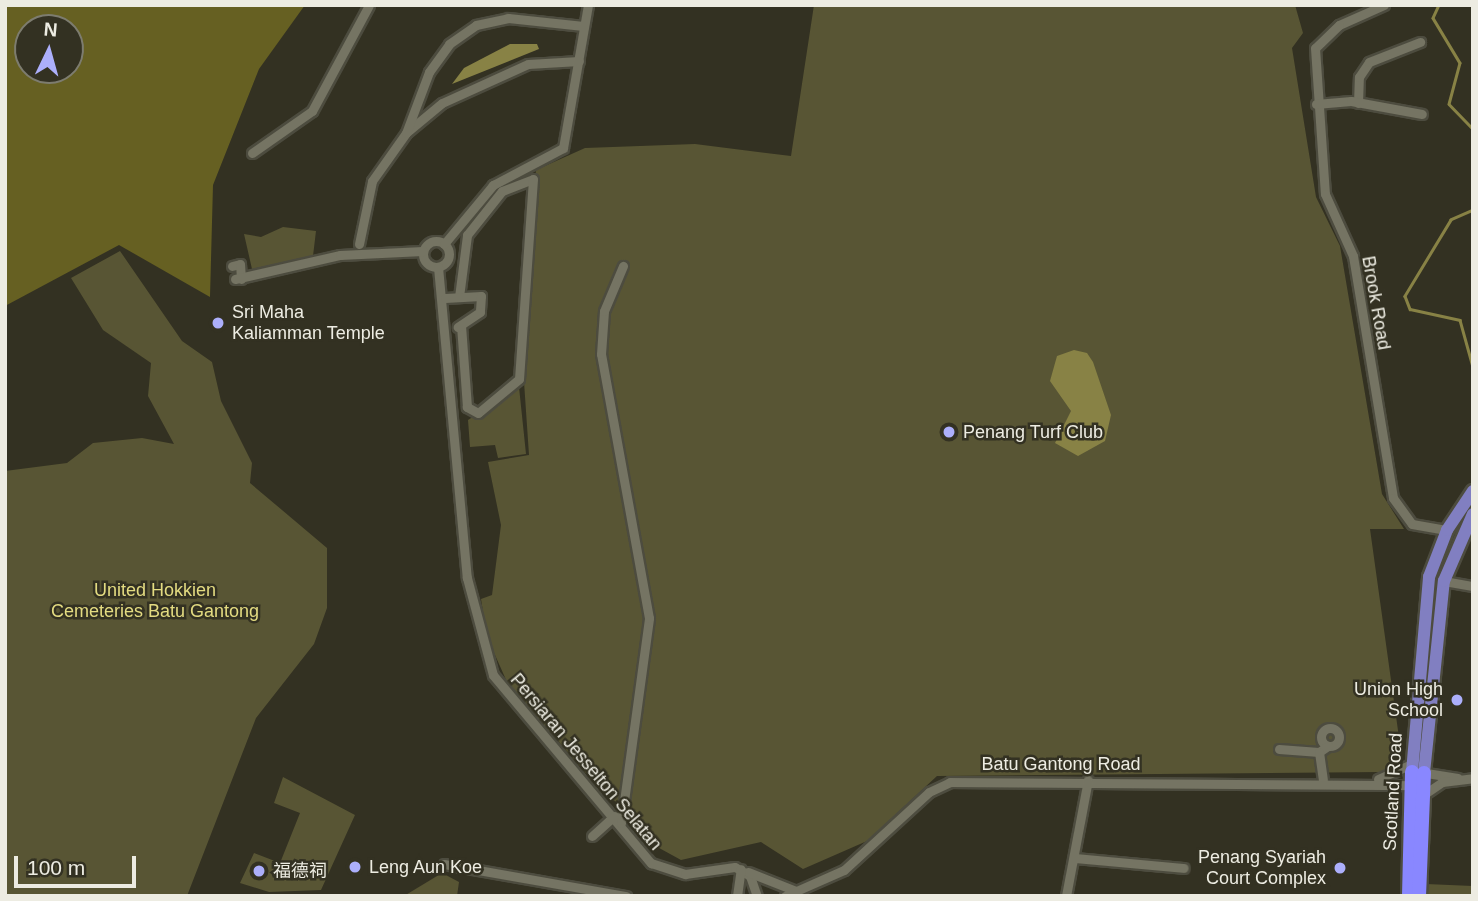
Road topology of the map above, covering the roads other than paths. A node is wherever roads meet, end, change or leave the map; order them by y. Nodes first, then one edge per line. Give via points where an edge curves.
1 (369, 5) edge
2 (588, 5) edge
3 (1384, 5) edge
4 (584, 26) junction
5 (1420, 42) dead end
6 (579, 61) junction
7 (1358, 103) junction
8 (1316, 104) junction
9 (1422, 114) dead end
10 (406, 133) junction
11 (252, 153) dead end
12 (359, 244) dead end
13 (444, 244) junction
14 (423, 251) junction
15 (232, 266) dead end
16 (622, 266) dead end
17 (438, 267) junction
18 (459, 297) junction
19 (445, 298) junction
20 (461, 325) junction
21 (448, 334) junction
22 (1473, 491) edge
23 (1473, 514) edge
24 (1447, 530) junction
25 (1444, 581) junction
26 (1473, 586) edge
27 (1328, 746) dead end
28 (1279, 749) dead end
29 (1319, 752) junction
30 (1460, 778) junction
31 (1473, 778) edge
32 (1417, 779) junction
33 (1088, 780) junction
34 (1323, 780) junction
35 (1377, 780) junction
36 (618, 820) junction
37 (592, 836) dead end
38 (1074, 858) junction
39 (444, 864) dead end
40 (1184, 868) dead end
41 (744, 870) junction
42 (799, 892) junction
43 (813, 892) edge
44 (626, 896) edge
45 (737, 896) edge
46 (757, 896) edge
47 (785, 896) edge
48 (1066, 896) edge
49 (1409, 896) edge
50 (1419, 896) edge

1 - 11 street via 312,111
2 - 4 street
3 - 8 street, Brook Road via 1323,36 1315,48
4 - 6 street
4 - 10 street via 508,18 461,34 429,72
5 - 7 street via 1369,62 1359,77
6 - 10 street via 528,64 442,103
6 - 13 street via 564,148 492,185
7 - 8 street
7 - 9 street
8 - 24 street, Brook Road via 1325,194 1353,256 1393,498 1412,524
10 - 12 street via 368,190
13 - 14 street via 432,242
13 - 17 street via 448,259
14 - 15 street via 340,255 238,279 240,264
14 - 17 street via 426,263
16 - 36 street via 604,311 601,354 649,618
17 - 19 street, Persiaran Jesselton Selatan
18 - 19 street
18 - 20 street via 481,296 480,312
18 - 20 street via 467,234 502,191 533,179 519,379 474,414 467,407
19 - 21 street, Persiaran Jesselton Selatan
20 - 21 street
21 - 36 street, Persiaran Jesselton Selatan via 467,578 480,647 507,696
22 - 24 main road, Scotland Road
23 - 25 main road, Scotland Road
24 - 32 main road, Scotland Road via 1429,577
25 - 26 street
25 - 32 main road, Scotland Road
27 - 29 street
28 - 29 street
29 - 34 street
30 - 31 street
30 - 32 street
30 - 32 street
32 - 35 street, Batu Gantong Road
32 - 35 street, Batu Gantong Road
32 - 49 highway, Scotland Road
32 - 50 highway, Scotland Road
33 - 34 street, Batu Gantong Road
33 - 38 street
33 - 43 street, Batu Gantong Road via 950,782 929,792 844,870
34 - 35 street, Batu Gantong Road
36 - 37 street
36 - 41 street, Persiaran Jesselton Selatan via 661,870
38 - 40 street
38 - 48 street
39 - 44 street
41 - 42 street
41 - 45 street
41 - 46 street
42 - 43 street, Batu Gantong Road
42 - 47 street, Batu Gantong Road

